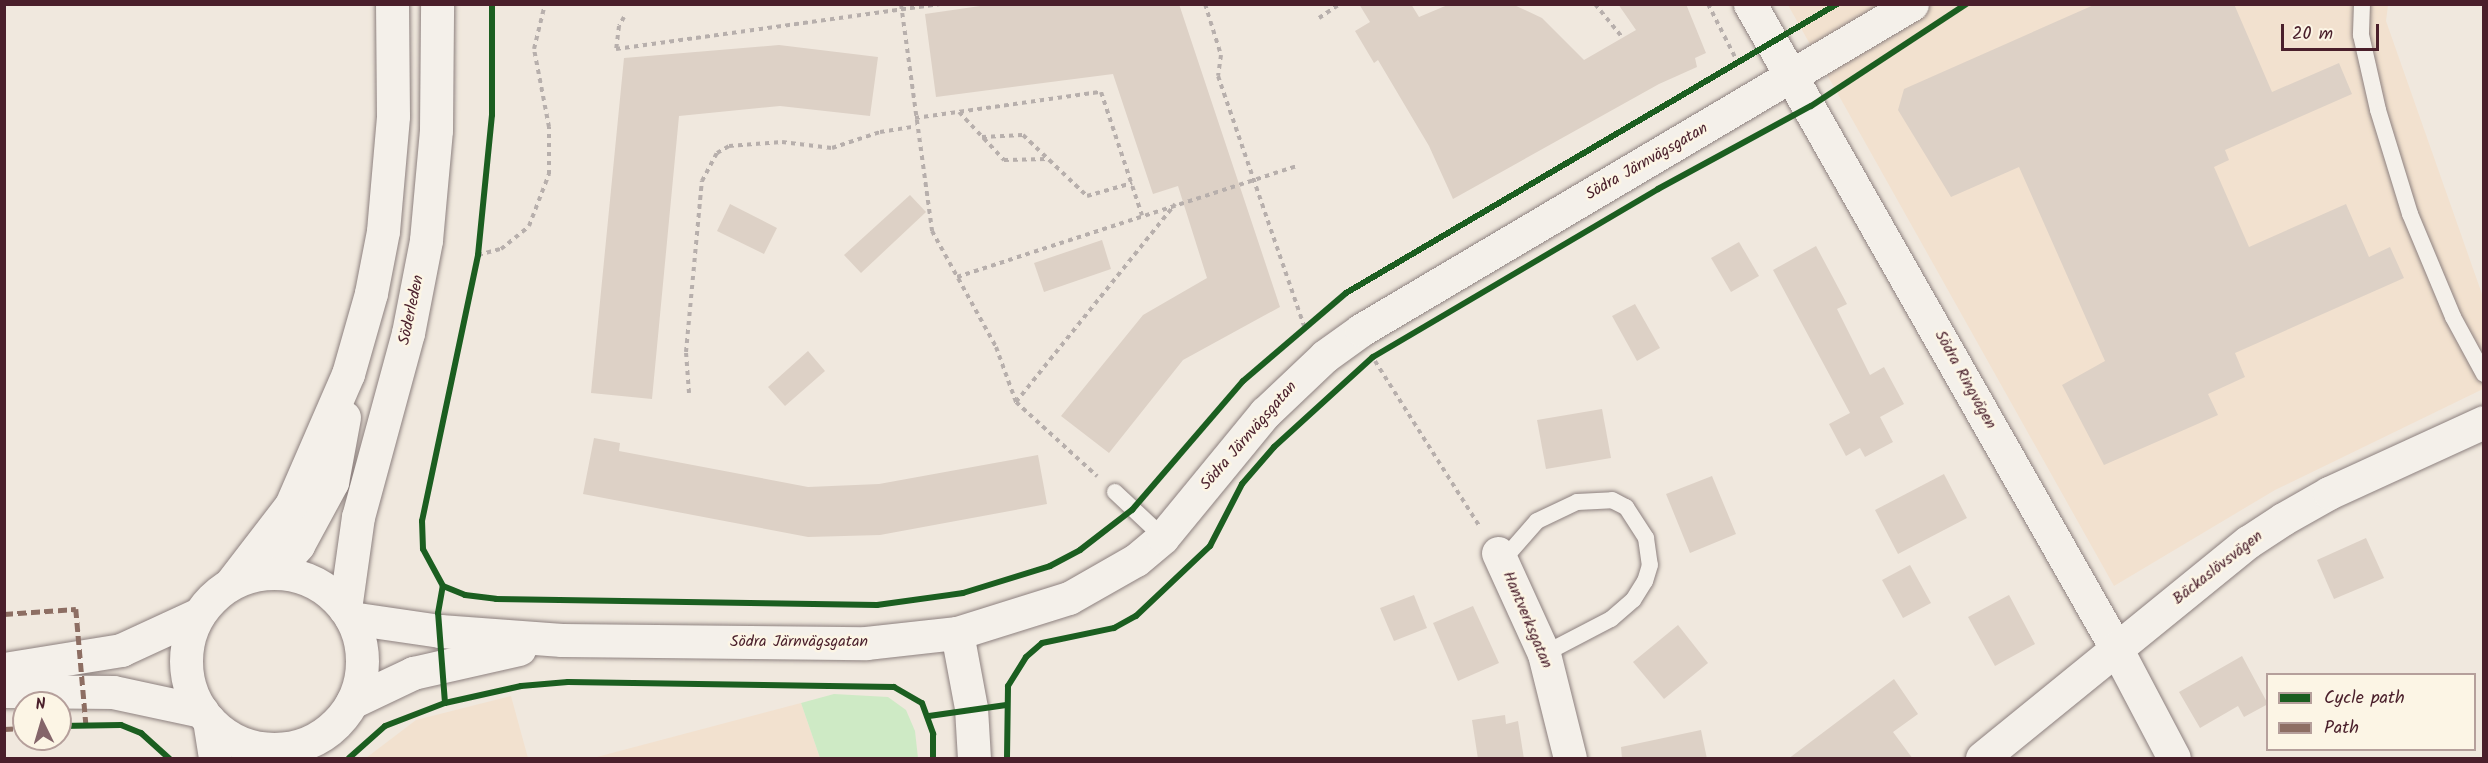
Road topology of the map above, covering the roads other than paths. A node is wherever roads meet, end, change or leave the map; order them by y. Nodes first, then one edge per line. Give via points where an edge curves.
1 (392, 4) edge
2 (437, 4) edge
3 (1750, 4) edge
4 (1912, 4) edge
5 (2362, 4) edge
6 (1792, 76) junction
7 (348, 374) junction
8 (2484, 374) edge
9 (2484, 422) edge
10 (1115, 492) road end
11 (1163, 537) junction
12 (1500, 557) joint
13 (274, 572) junction
14 (231, 584) junction
15 (348, 613) junction
16 (199, 614) junction
17 (957, 633) junction
18 (562, 640) junction
19 (2116, 648) junction
20 (1544, 654) junction
21 (4, 669) edge
22 (4, 692) edge
23 (352, 702) junction
24 (205, 715) junction
25 (300, 749) edge
26 (215, 759) edge
27 (974, 759) edge
28 (1570, 759) edge
29 (1982, 759) edge
30 (2174, 759) edge

1 - 7 street via 393,116 383,231 371,293
2 - 15 street, Söderleden via 436,130 426,240 408,333 358,518
3 - 6 street, Södra Ringvägen
4 - 6 street, Södra Järnvägsgatan
5 - 8 lane via 2361,35 2378,110 2410,214 2453,317
6 - 11 street, Södra Järnvägsgatan via 1417,295 1325,356 1265,413
6 - 19 street, Södra Ringvägen
7 - 13 street via 343,431 332,482 297,545
7 - 14 street via 291,505
9 - 19 street, Bäckaslövsvägen via 2329,493 2283,519
10 - 11 lane
11 - 17 street, Södra Järnvägsgatan via 1136,560 1069,598
12 - 20 street, Hantverksgatan
12 - 20 lane via 1537,521 1577,502 1612,500 1626,507 1646,538 1650,565 1633,600 1611,619
13 - 14 street
13 - 15 street via 314,582
14 - 16 street via 213,596
15 - 18 street, Södra Järnvägsgatan via 440,631
15 - 23 street, Söderleden via 362,651 362,669
16 - 21 street via 121,650
16 - 24 street via 190,632 187,673
17 - 18 street, Södra Järnvägsgatan via 866,643
17 - 27 street via 971,708
18 - 23 street, Södra Järnvägsgatan via 444,663
19 - 29 street, Bäckaslövsvägen
19 - 30 street, Södra Ringvägen
20 - 28 street, Hantverksgatan
22 - 24 street via 113,692
23 - 25 street, Söderleden
24 - 25 street, Söderleden via 222,732 253,746
24 - 26 street

